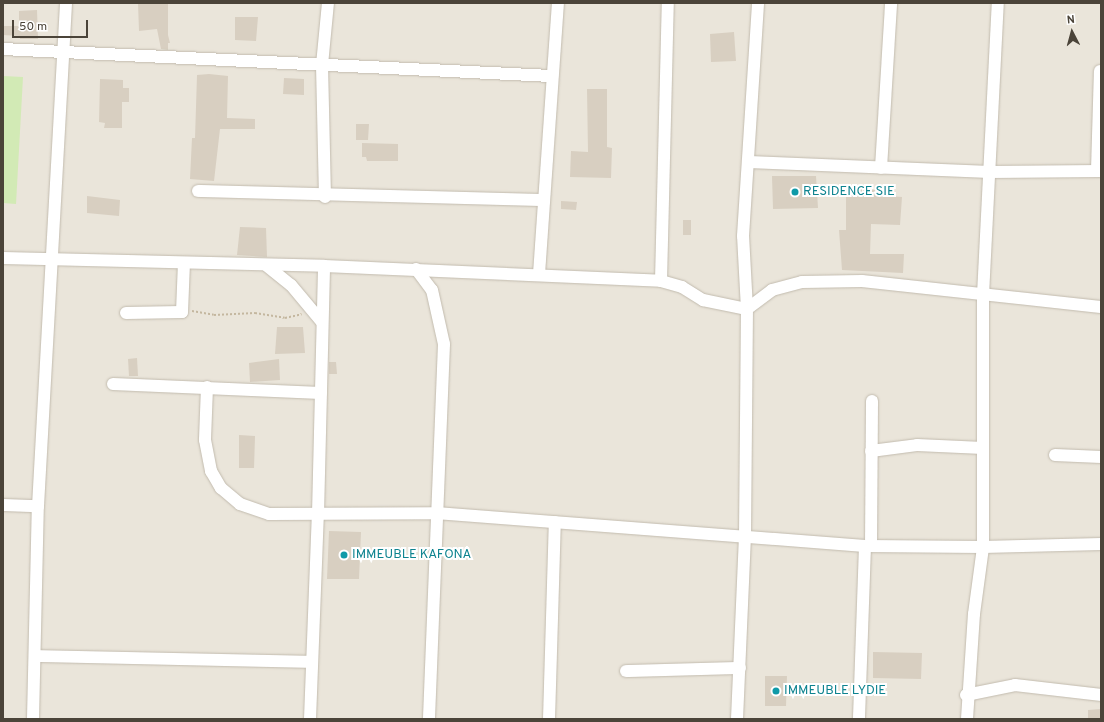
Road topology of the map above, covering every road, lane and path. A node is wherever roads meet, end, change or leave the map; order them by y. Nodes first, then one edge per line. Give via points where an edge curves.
1 (66, 3) edge
2 (328, 3) edge
3 (558, 3) edge
4 (668, 3) edge
5 (758, 3) edge
6 (891, 3) edge
7 (998, 3) edge
8 (3, 49) edge
9 (65, 53) junction
10 (322, 65) junction
11 (1100, 70) edge
12 (552, 76) junction
13 (749, 162) junction
14 (881, 168) junction
15 (1099, 170) edge
16 (990, 172) junction
17 (198, 191) dead end
18 (325, 197) junction
19 (544, 200) junction
20 (3, 258) edge
21 (51, 260) junction
22 (184, 263) junction
23 (266, 265) junction
24 (324, 266) junction
25 (416, 269) junction
26 (539, 274) junction
27 (661, 281) junction
28 (983, 295) junction
29 (1101, 307) edge
30 (183, 308) junction
31 (747, 309) junction
32 (312, 312) junction
33 (126, 313) dead end
34 (322, 322) junction
35 (113, 384) dead end
36 (207, 387) junction
37 (321, 394) junction
38 (872, 401) dead end
39 (983, 448) junction
40 (872, 451) junction
41 (1055, 455) dead end
42 (1101, 457) edge
43 (3, 505) edge
44 (38, 506) junction
45 (436, 513) junction
46 (318, 514) junction
47 (555, 522) junction
48 (745, 536) junction
49 (1101, 544) edge
50 (868, 546) junction
51 (983, 547) junction
52 (36, 656) junction
53 (311, 662) junction
54 (740, 668) junction
55 (626, 671) dead end
56 (966, 695) junction
57 (1101, 695) edge
58 (33, 719) edge
59 (310, 719) edge
60 (430, 719) edge
61 (549, 719) edge
62 (738, 719) edge
63 (859, 719) edge
64 (967, 719) edge

1 - 9 street
2 - 10 street
3 - 12 street
4 - 27 street
5 - 13 street
6 - 14 street
7 - 16 street
8 - 9 street
9 - 10 street
9 - 21 street
10 - 12 street
10 - 18 street
11 - 15 street
12 - 19 street
13 - 14 street
13 - 31 street via 743,236
14 - 16 street
15 - 16 street
16 - 28 street
17 - 18 street
18 - 19 street
19 - 26 street
20 - 21 street
21 - 22 street
21 - 44 street
22 - 23 street
22 - 30 street
23 - 24 street
23 - 32 street via 291,285
24 - 25 street
24 - 34 street
25 - 26 street
25 - 45 street via 432,290 444,344
26 - 27 street
27 - 31 street via 682,286 703,300
28 - 29 street
28 - 31 street via 862,281 802,282 772,290
28 - 39 street
30 - 32 path via 214,315 255,313 285,318
30 - 33 street via 182,312 177,313
31 - 48 street
32 - 34 street
34 - 37 street
35 - 36 street
36 - 37 street
36 - 46 street via 205,440 211,471 221,488 240,504 269,514
37 - 46 street
38 - 40 street
39 - 40 street via 917,445
39 - 51 street
40 - 50 street
41 - 42 street
43 - 44 street
44 - 52 street
45 - 46 street
45 - 47 street
45 - 60 street
46 - 53 street
47 - 48 street
47 - 61 street
48 - 50 street
48 - 54 street
49 - 51 street
50 - 51 street
50 - 63 street
51 - 56 street
52 - 53 street
52 - 58 street
53 - 59 street
54 - 55 street
54 - 62 street
56 - 57 street via 1015,685
56 - 64 street

